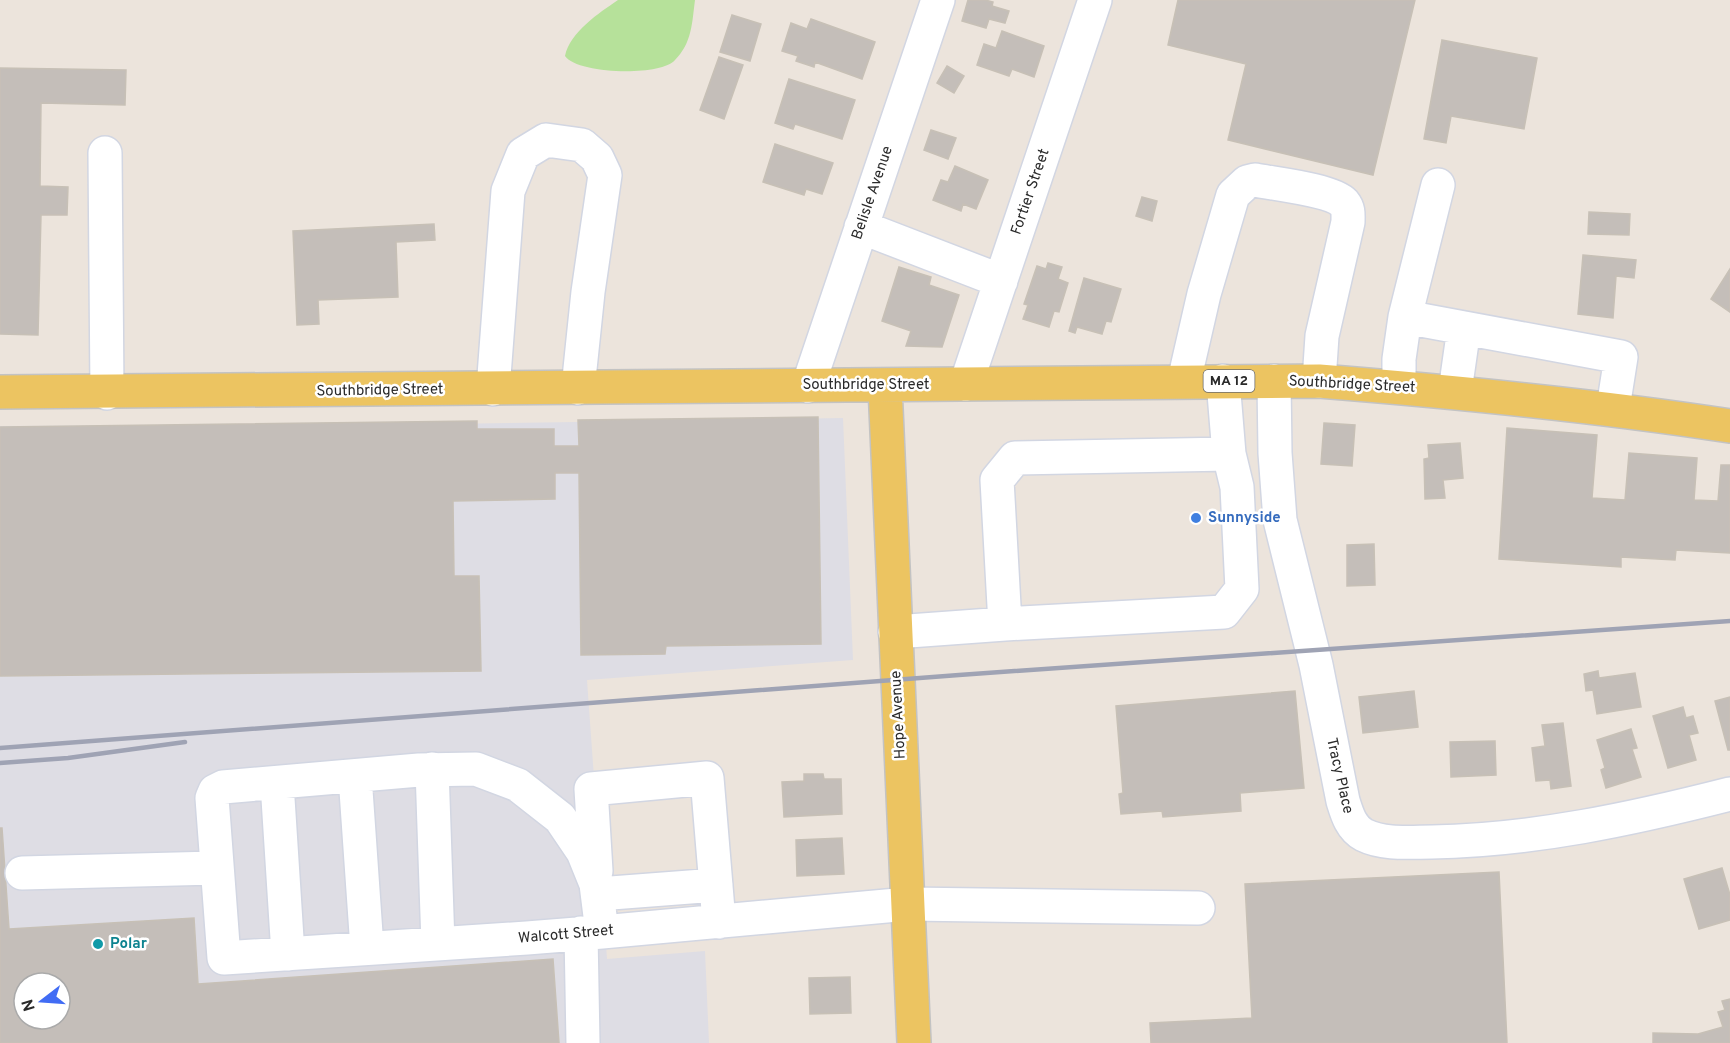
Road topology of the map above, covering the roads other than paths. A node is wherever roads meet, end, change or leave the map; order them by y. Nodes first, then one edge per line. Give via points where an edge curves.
1 (938, 0) edge
2 (1095, 0) edge
3 (105, 153) dead end
4 (1438, 185) dead end
5 (861, 227) junction
6 (1001, 281) junction
7 (1405, 317) junction
8 (1464, 328) junction
9 (1184, 381) junction
10 (1223, 381) junction
11 (1274, 381) junction
12 (1319, 381) junction
13 (966, 384) junction
14 (808, 386) junction
15 (885, 386) junction
16 (1399, 387) junction
17 (578, 388) junction
18 (493, 389) junction
19 (1455, 391) junction
20 (0, 392) edge
21 (107, 393) junction
22 (1613, 408) junction
23 (1730, 426) edge
24 (1229, 454) junction
25 (1005, 624) junction
26 (896, 632) junction
27 (432, 769) junction
28 (355, 776) junction
29 (277, 783) junction
30 (1730, 794) edge
31 (215, 868) junction
32 (22, 873) dead end
33 (716, 885) junction
34 (597, 889) junction
35 (908, 904) junction
36 (1198, 908) dead end
37 (719, 922) junction
38 (592, 933) junction
39 (438, 944) junction
40 (367, 948) junction
41 (288, 954) junction
42 (583, 1043) edge
43 (914, 1043) edge

1 - 5 street, Belisle Avenue
2 - 6 street, Fortier Street
3 - 21 street
4 - 7 street
5 - 6 street
5 - 14 street, Belisle Avenue
6 - 13 street, Fortier Street
7 - 8 street
7 - 16 street
8 - 19 street
8 - 22 street via 1621,357
9 - 10 main road, Southbridge Street / MA 12
9 - 12 street via 1233,195 1255,180 1330,195 1343,201 1348,212 1322,336
9 - 13 main road, Southbridge Street / MA 12
10 - 11 main road, Southbridge Street / MA 12
10 - 24 street
11 - 12 main road, Southbridge Street / MA 12
11 - 30 street, Tracy Place via 1280,520 1316,665 1343,801 1349,821 1364,835 1398,842 1549,833 1635,818
12 - 16 main road, Southbridge Street / MA 12
13 - 15 main road, Southbridge Street / MA 12
14 - 15 main road, Southbridge Street
14 - 17 main road, Southbridge Street
15 - 26 main road, Hope Avenue
16 - 19 main road, Southbridge Street / MA 12
17 - 18 main road, Southbridge Street
17 - 18 street via 605,175 597,158 582,144 546,140 523,154 508,192
18 - 21 main road, Southbridge Street
19 - 22 main road, Southbridge Street / MA 12
20 - 21 main road, Southbridge Street
22 - 23 main road, Southbridge Street / MA 12
24 - 25 street via 1237,487 1242,589 1224,612
24 - 25 street via 1015,458 997,480
25 - 26 street
26 - 35 main road, Hope Avenue
27 - 28 street
27 - 34 street via 476,769 518,785 560,818 583,852
27 - 39 street
28 - 29 street
28 - 40 street
29 - 31 street via 215,791
29 - 41 street
31 - 32 street
31 - 41 street, Walcott Street via 224,958
33 - 34 street
33 - 34 street via 707,778 591,789
33 - 37 street
34 - 38 street
35 - 36 street, Walcott Street
35 - 37 street, Walcott Street
35 - 43 main road, Hope Avenue
37 - 38 street, Walcott Street
38 - 39 street, Walcott Street
38 - 42 street
39 - 40 street, Walcott Street
40 - 41 street, Walcott Street

